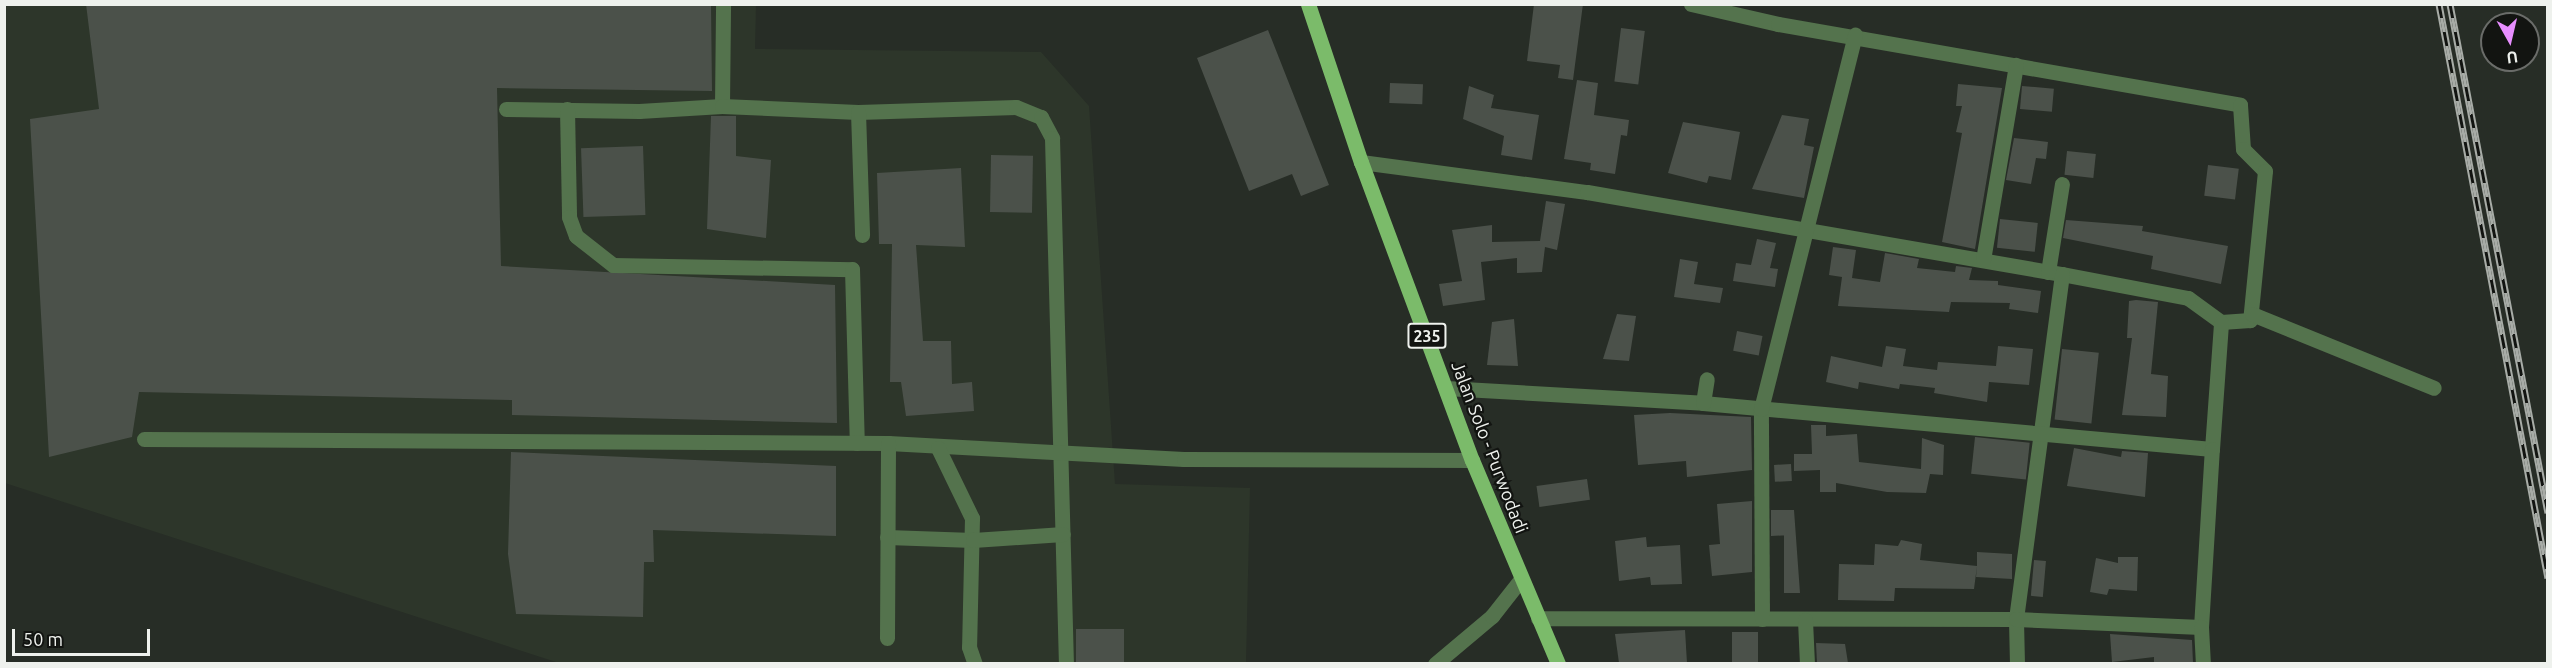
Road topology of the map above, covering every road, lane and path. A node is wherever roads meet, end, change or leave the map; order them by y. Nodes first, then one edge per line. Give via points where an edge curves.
1 (723, 4) edge
2 (1308, 4) edge
3 (1691, 4) edge
4 (1855, 35) junction
5 (2016, 65) junction
6 (722, 106) junction
7 (506, 109) dead end
8 (567, 110) junction
9 (858, 112) junction
10 (1361, 162) junction
11 (2062, 184) dead end
12 (1803, 227) junction
13 (862, 235) dead end
14 (1983, 260) junction
15 (2055, 273) junction
16 (2252, 314) junction
17 (2221, 322) junction
18 (1707, 379) dead end
19 (1446, 388) junction
20 (2434, 388) dead end
21 (1703, 403) junction
22 (1761, 409) junction
23 (2039, 434) junction
24 (144, 439) dead end
25 (857, 442) junction
26 (888, 443) junction
27 (938, 448) junction
28 (2212, 449) junction
29 (1057, 453) junction
30 (1472, 460) junction
31 (1064, 534) junction
32 (887, 537) junction
33 (973, 540) junction
34 (1521, 579) junction
35 (1538, 618) junction
36 (1762, 619) junction
37 (2016, 619) junction
38 (1805, 620) junction
39 (2201, 627) junction
40 (887, 638) dead end
41 (975, 663) edge
42 (1066, 663) edge
43 (1435, 663) edge
44 (1558, 663) edge
45 (1807, 663) edge
46 (2017, 663) edge
47 (2203, 663) edge

1 - 6 street
2 - 10 main road, Jalan Solo - Purwodadi / 235
3 - 4 street via 1778,24
4 - 5 street
4 - 12 street via 1822,175
5 - 14 street
5 - 16 street via 2240,105 2243,149 2265,171
6 - 8 street
6 - 9 street
7 - 8 street
8 - 25 street via 569,217 576,236 613,266 852,269
9 - 13 street
9 - 29 street via 1016,107 1041,117 1052,138
10 - 12 street via 1497,178
10 - 19 main road, Jalan Solo - Purwodadi / 235
11 - 15 street
12 - 14 street
12 - 22 street
14 - 15 street
15 - 17 street via 2188,298
15 - 23 street
16 - 17 street via 2240,324
16 - 20 street
17 - 28 street
18 - 21 street
19 - 21 street
19 - 30 main road, Jalan Solo - Purwodadi / 235
21 - 22 street
22 - 23 street
22 - 36 street
23 - 28 street
23 - 37 street
24 - 25 street
25 - 26 street
26 - 27 street
26 - 32 street
27 - 29 street
27 - 33 street via 972,518
28 - 39 street
29 - 30 street via 1184,459
29 - 31 street
30 - 34 main road, Jalan Solo - Purwodadi / 235
31 - 33 street
31 - 42 street
32 - 33 street
32 - 40 street
33 - 41 street via 969,647
34 - 35 main road, Jalan Solo - Purwodadi / 235
34 - 43 street via 1492,616
35 - 36 street
35 - 44 main road, Jalan Solo - Purwodadi / 235
36 - 38 street
37 - 38 street
37 - 39 street
37 - 46 street
38 - 45 street
39 - 47 street

